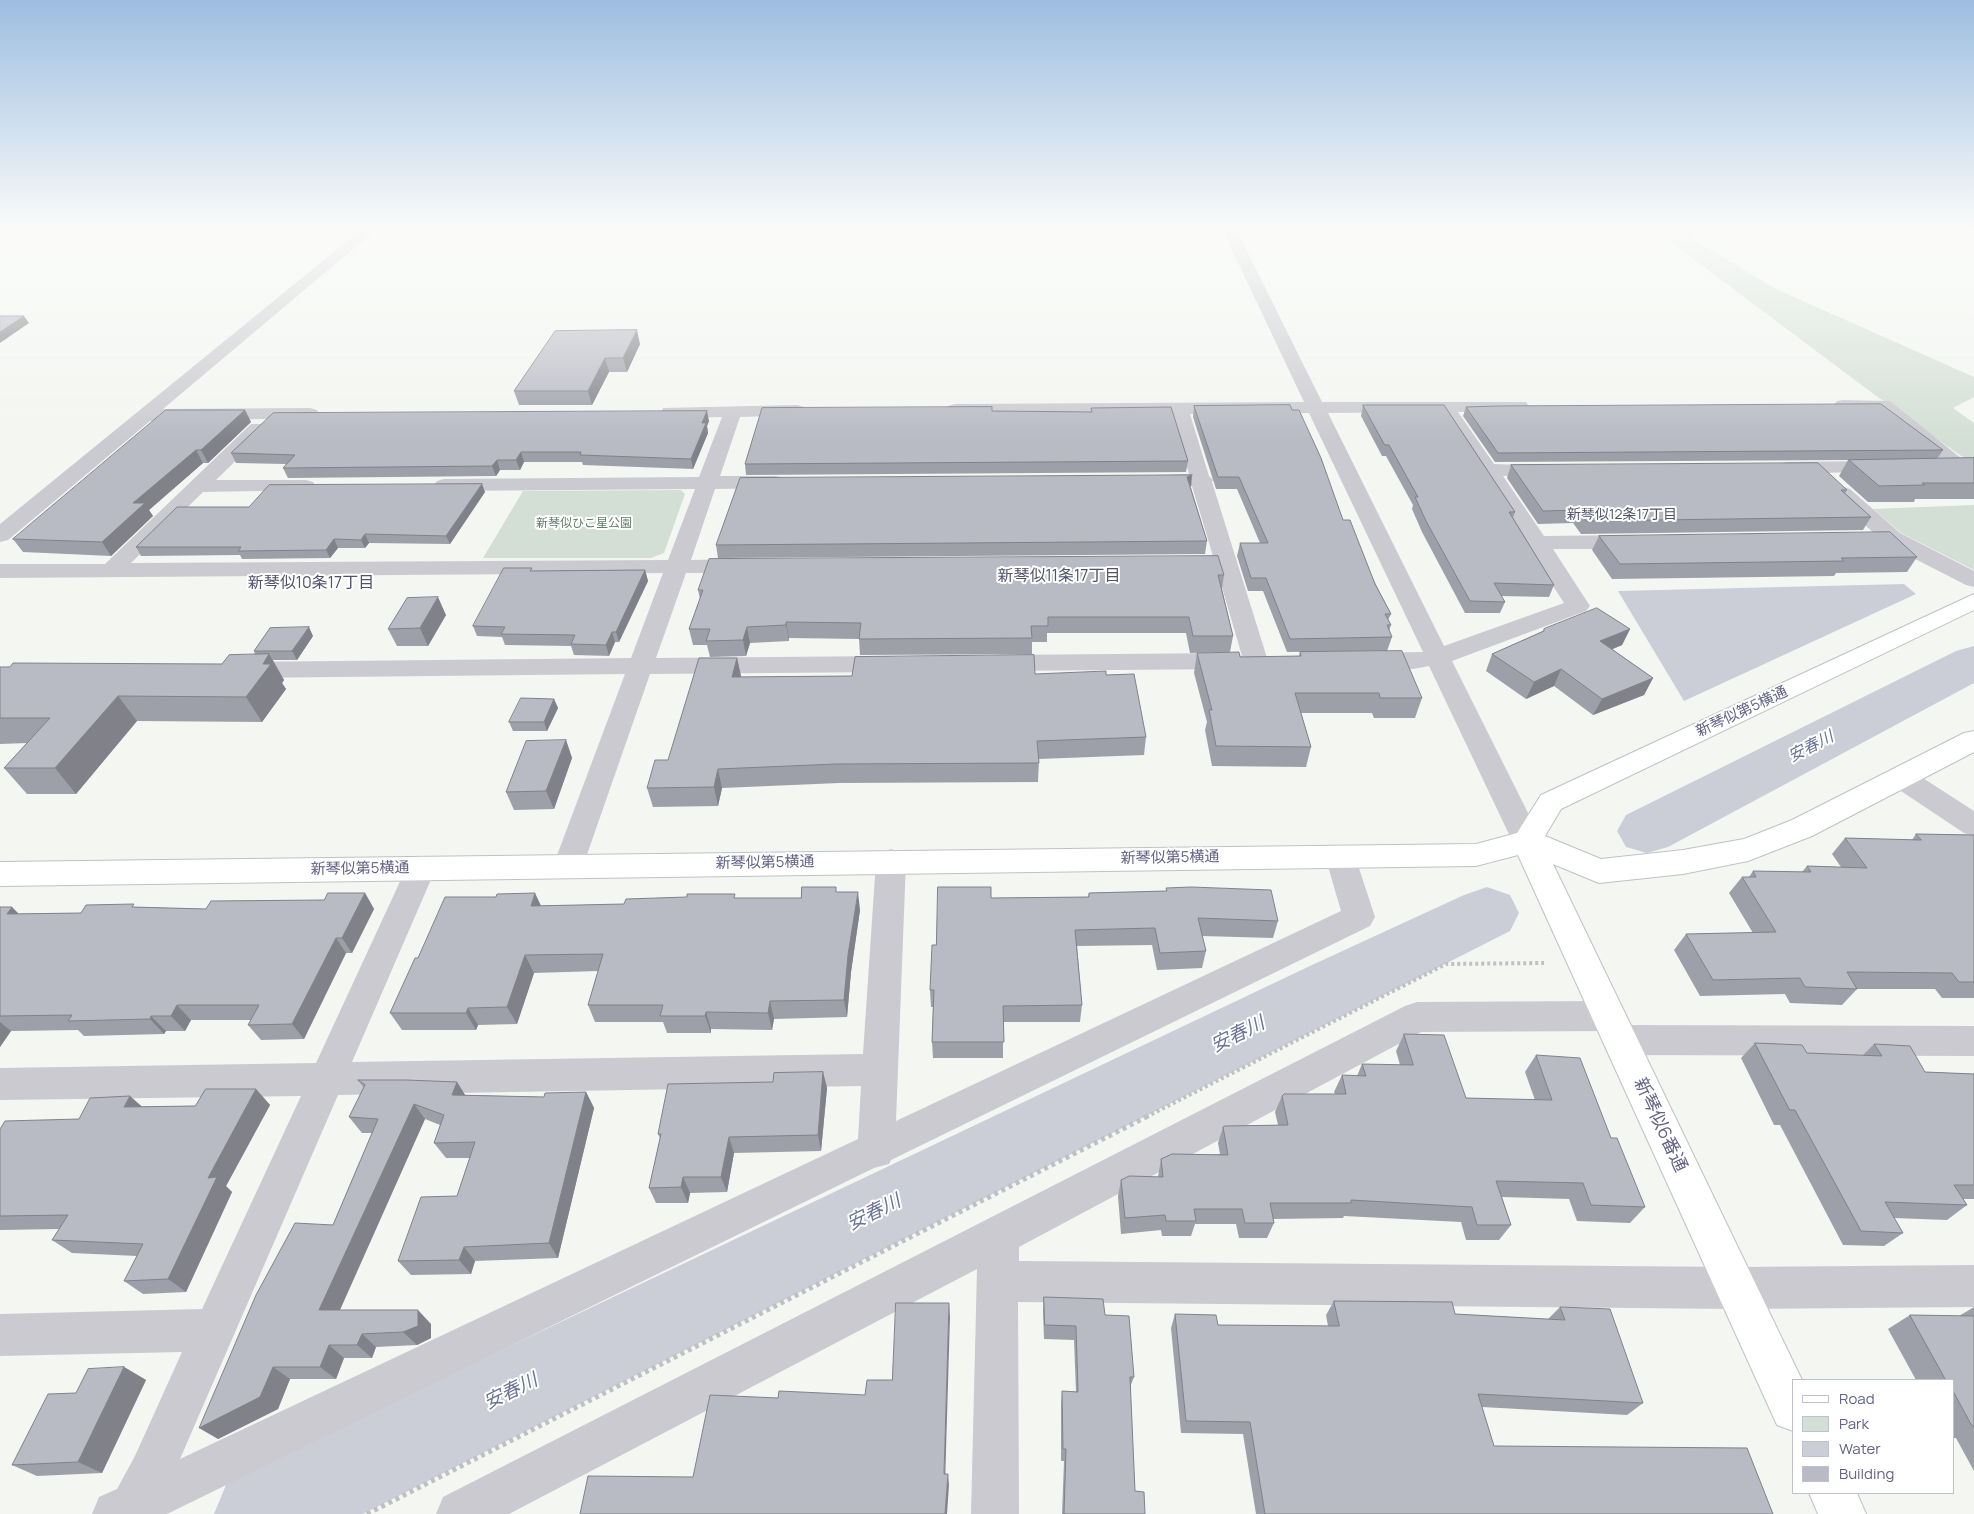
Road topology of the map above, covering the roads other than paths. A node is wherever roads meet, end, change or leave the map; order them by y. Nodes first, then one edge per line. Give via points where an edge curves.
1 (285, 300) edge
2 (1263, 300) edge
3 (1824, 405) edge
4 (1445, 406) junction
5 (1535, 406) edge
6 (1315, 407) junction
7 (1180, 409) junction
8 (942, 410) edge
9 (812, 411) edge
10 (655, 412) edge
11 (733, 412) junction
12 (273, 414) junction
13 (332, 414) edge
14 (146, 415) junction
15 (1766, 468) edge
16 (1816, 468) junction
17 (1490, 470) junction
18 (1569, 470) edge
19 (1134, 480) edge
20 (1203, 480) junction
21 (797, 482) edge
22 (708, 483) junction
23 (328, 485) edge
24 (428, 485) edge
25 (198, 486) junction
26 (0, 535) edge
27 (1892, 538) junction
28 (1863, 539) edge
29 (1656, 541) edge
30 (1538, 543) junction
31 (1166, 563) edge
32 (1225, 563) junction
33 (767, 565) edge
34 (678, 566) junction
35 (111, 570) junction
36 (0, 571) edge
37 (1974, 580) edge
38 (1974, 601) edge
39 (1438, 657) junction
40 (1351, 661) edge
41 (911, 664) edge
42 (970, 664) edge
43 (641, 667) junction
44 (217, 670) edge
45 (1974, 740) edge
46 (1902, 778) junction
47 (1974, 825) edge
48 (1527, 841) junction
49 (1340, 856) junction
50 (890, 861) junction
51 (568, 866) junction
52 (421, 868) junction
53 (0, 874) edge
54 (1615, 1028) junction
55 (1974, 1041) edge
56 (879, 1070) junction
57 (326, 1080) junction
58 (0, 1084) edge
59 (876, 1151) junction
60 (1000, 1236) junction
61 (997, 1281) junction
62 (1974, 1286) edge
63 (1736, 1288) junction
64 (214, 1330) junction
65 (0, 1335) edge
66 (1792, 1407) edge
67 (1832, 1494) edge
68 (126, 1511) edge
69 (460, 1514) edge
70 (995, 1514) edge
71 (1842, 1514) edge

1 - 14 street
2 - 6 street
3 - 16 street via 1884,405 1962,467
4 - 5 street
4 - 6 street
4 - 17 street
6 - 7 street
6 - 39 street
7 - 8 street
7 - 20 street
9 - 11 street
10 - 11 street
11 - 22 street
12 - 13 street
12 - 14 street
12 - 25 street
14 - 26 street
15 - 16 street
16 - 27 street
17 - 18 street
17 - 30 street
19 - 20 street
20 - 32 street
21 - 22 street
22 - 24 street
22 - 34 street
23 - 25 street
25 - 35 street
27 - 28 street
27 - 37 street
29 - 30 street
30 - 39 street via 1578,606
31 - 32 street
32 - 42 street via 1266,661
33 - 34 street
34 - 35 street
34 - 43 street
35 - 36 street
38 - 48 street, 新琴似第5横通 via 1552,802
39 - 40 street via 1417,661
39 - 48 street
41 - 43 street
43 - 44 street
43 - 51 street
45 - 46 street
46 - 47 street
46 - 48 street via 1802,828 1748,850 1683,862 1599,871
48 - 49 street, 新琴似第5横通 via 1476,855
48 - 54 street, 新琴似6番通
49 - 50 street, 新琴似第5横通
49 - 59 street via 1359,918
50 - 51 street, 新琴似第5横通
50 - 56 street
51 - 52 street, 新琴似第5横通
52 - 53 street, 新琴似第5横通
52 - 57 street
54 - 55 street
54 - 60 street via 1417,1017
54 - 63 street, 新琴似6番通
56 - 57 street
56 - 59 street
57 - 58 street
57 - 64 street
59 - 68 street
60 - 61 street
60 - 69 street
61 - 63 street
61 - 70 street
62 - 63 street
63 - 66 street, 新琴似6番通
64 - 65 street
64 - 68 street via 151,1472
67 - 71 street

